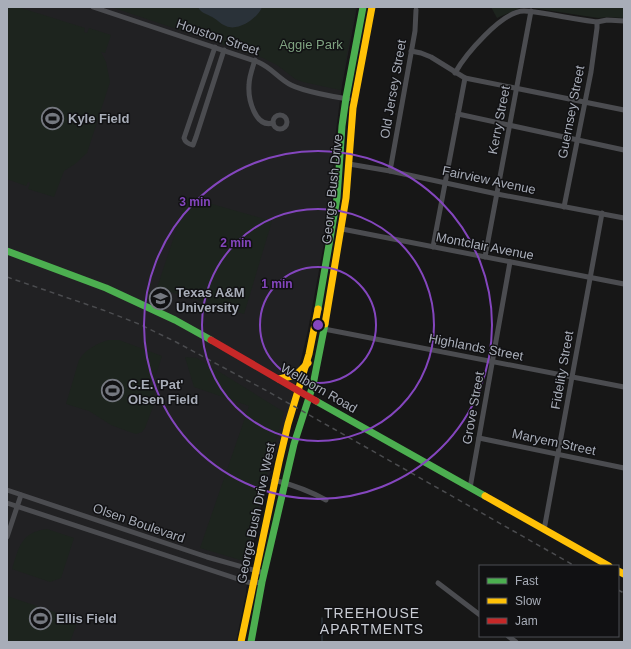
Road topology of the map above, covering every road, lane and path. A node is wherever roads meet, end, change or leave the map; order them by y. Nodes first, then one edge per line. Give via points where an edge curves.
1 (94, 7) edge
2 (363, 7) edge
3 (372, 7) edge
4 (416, 10) dead end
5 (531, 11) junction
6 (624, 21) edge
7 (597, 22) junction
8 (215, 47) junction
9 (224, 50) junction
10 (411, 51) junction
11 (255, 60) junction
12 (455, 73) junction
13 (465, 78) junction
14 (516, 89) junction
15 (346, 98) junction
16 (355, 100) junction
17 (585, 102) junction
18 (624, 110) edge
19 (458, 114) junction
20 (273, 123) dead end
21 (510, 125) junction
22 (577, 140) junction
23 (624, 150) edge
24 (349, 164) junction
25 (390, 171) junction
26 (339, 181) junction
27 (445, 182) junction
28 (497, 194) junction
29 (564, 206) junction
30 (602, 213) junction
31 (624, 218) edge
32 (342, 229) junction
33 (433, 247) junction
34 (7, 251) edge
35 (485, 257) junction
36 (510, 262) junction
37 (590, 278) junction
38 (624, 284) edge
39 (324, 329) junction
40 (492, 362) junction
41 (308, 363) junction
42 (572, 377) junction
43 (279, 378) junction
44 (624, 387) edge
45 (299, 391) junction
46 (309, 397) junction
47 (479, 438) junction
48 (558, 454) junction
49 (624, 468) edge
50 (274, 480) junction
51 (285, 483) junction
52 (470, 488) junction
53 (7, 490) edge
54 (21, 495) junction
55 (326, 500) dead end
56 (7, 502) edge
57 (18, 506) junction
58 (544, 530) junction
59 (7, 537) edge
60 (153, 539) junction
61 (149, 549) junction
62 (607, 565) edge
63 (255, 571) junction
64 (264, 573) junction
65 (262, 582) junction
66 (253, 583) junction
67 (438, 583) dead end
68 (479, 614) edge
69 (241, 642) edge
70 (250, 642) edge

1 - 8 street, Houston Street
2 - 15 main road, George Bush Drive
3 - 16 main road, George Bush Drive
4 - 10 street, Old Jersey Street
5 - 7 street
5 - 12 street via 522,10 499,22 470,52
5 - 14 street, Kerry Street
6 - 7 street
7 - 17 street, Guernsey Street
8 - 9 street, Houston Street
8 - 9 street via 184,138 188,144 193,145
9 - 11 street, Houston Street
10 - 12 street via 421,53
10 - 25 street, Old Jersey Street
11 - 15 street, Houston Street via 271,68 295,87
11 - 20 street via 249,84 251,103 260,120 265,124
12 - 13 street
13 - 14 street
13 - 19 street
14 - 17 street
14 - 21 street, Kerry Street
15 - 16 street, Houston Street
15 - 26 main road, George Bush Drive
16 - 24 main road, George Bush Drive
17 - 18 street
17 - 22 street, Guernsey Street
19 - 21 street
19 - 27 street
21 - 22 street
21 - 28 street, Kerry Street
22 - 23 street
22 - 29 street, Guernsey Street
24 - 25 street, Fairview Avenue
24 - 32 main road, George Bush Drive
25 - 27 street, Fairview Avenue
26 - 32 main road via 343,185 338,224
26 - 41 main road, George Bush Drive
27 - 28 street, Fairview Avenue
27 - 33 street
28 - 29 street, Fairview Avenue
28 - 35 street, Kerry Street
29 - 30 street, Fairview Avenue
30 - 31 street, Fairview Avenue
30 - 37 street, Fidelity Street
32 - 33 street, Montclair Avenue
32 - 39 main road, George Bush Drive
33 - 35 street, Montclair Avenue
34 - 43 main road, Wellborn Road via 140,303
35 - 36 street, Montclair Avenue
36 - 37 street, Montclair Avenue
36 - 40 street, Grove Street
37 - 38 street, Montclair Avenue
37 - 42 street, Fidelity Street
39 - 40 street, Highlands Street
39 - 46 main road, George Bush Drive
40 - 42 street, Highlands Street
40 - 47 street, Grove Street
41 - 43 main road via 295,376
41 - 45 main road, George Bush Drive
42 - 44 street, Highlands Street
42 - 48 street, Fidelity Street
43 - 45 main road, Wellborn Road
45 - 46 main road, Wellborn Road
45 - 50 main road, George Bush Drive West
46 - 51 main road, George Bush Drive West
46 - 52 main road, Wellborn Road
47 - 48 street, Maryem Street
47 - 52 street, Grove Street
48 - 49 street, Maryem Street
48 - 58 street, Fidelity Street
50 - 51 street
50 - 63 main road, George Bush Drive West
51 - 55 street
51 - 64 main road, George Bush Drive West
52 - 58 main road, Wellborn Road
53 - 54 street, Olsen Boulevard
54 - 57 street
54 - 60 street, Olsen Boulevard
56 - 57 street, Olsen Boulevard
57 - 59 street
57 - 61 street, Olsen Boulevard
58 - 62 main road, Wellborn Road
60 - 61 street
60 - 63 street, Olsen Boulevard
61 - 66 street, Olsen Boulevard
63 - 64 street, Olsen Boulevard
63 - 66 main road, George Bush Drive West
64 - 65 main road, George Bush Drive West
65 - 66 street, Olsen Boulevard
65 - 70 main road, George Bush Drive West
66 - 69 main road, George Bush Drive West
67 - 68 street

